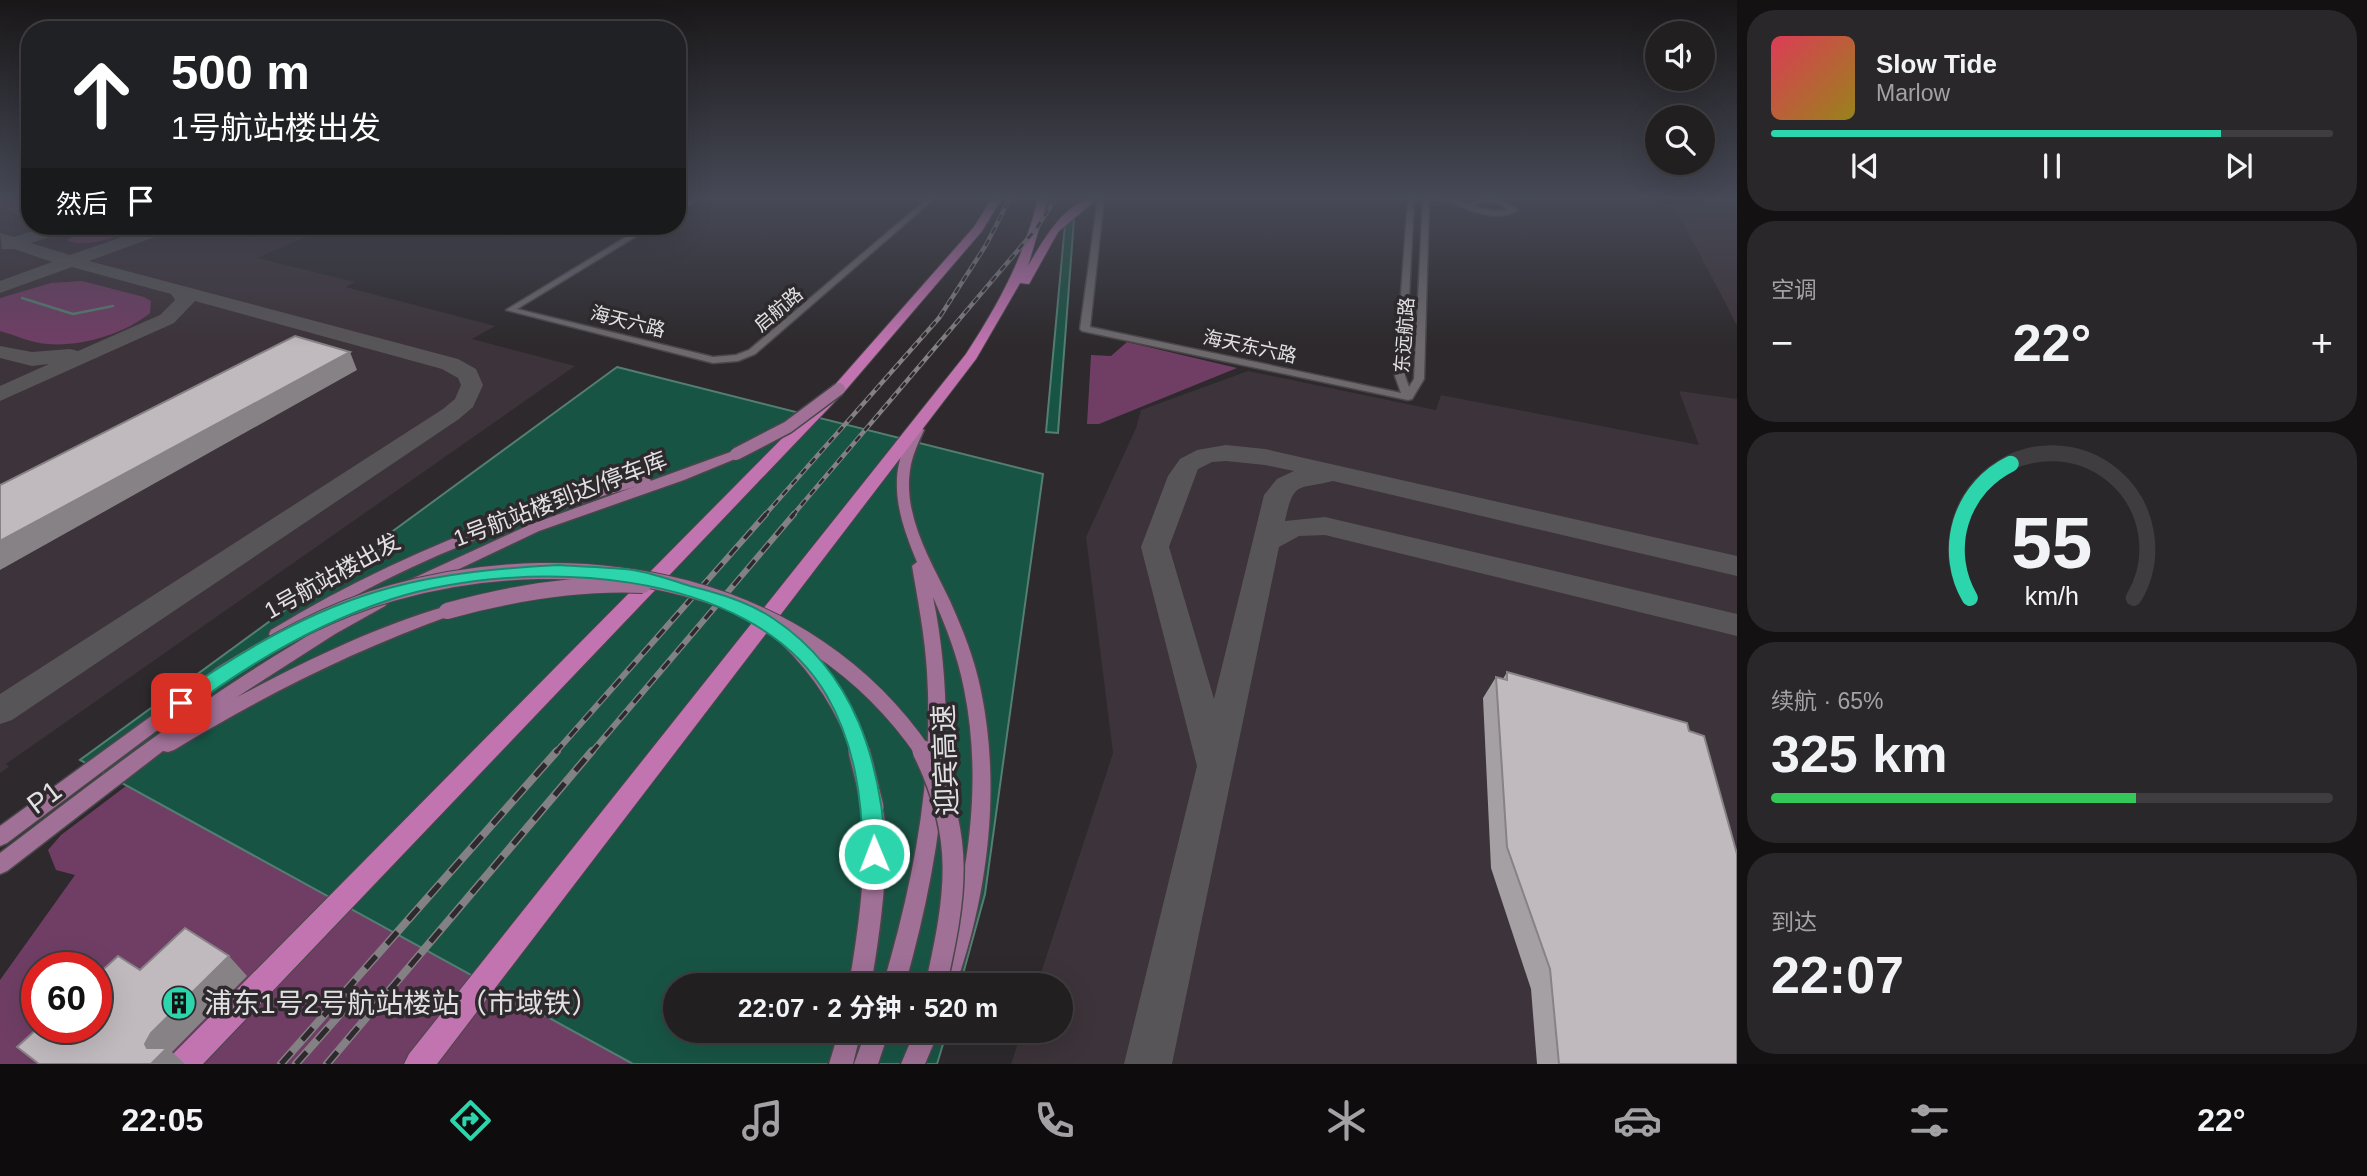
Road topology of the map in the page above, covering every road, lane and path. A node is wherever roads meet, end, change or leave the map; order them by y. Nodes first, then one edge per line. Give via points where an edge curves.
1 (613, 248) edge
2 (874, 248) edge
3 (954, 248) edge
4 (963, 248) edge
5 (1029, 248) edge
6 (1044, 248) edge
7 (1095, 248) edge
8 (1408, 248) edge
9 (1424, 248) edge
10 (925, 293) junction
11 (1008, 299) junction
12 (738, 358) joint
13 (839, 389) junction
14 (1408, 397) junction
15 (930, 411) junction
16 (736, 454) junction
17 (913, 540) junction
18 (686, 590) junction
19 (743, 610) junction
20 (220, 675) junction
21 (88, 798) junction
22 (0, 837) edge
23 (0, 865) edge
24 (862, 973) edge
25 (898, 973) edge
26 (939, 973) edge
27 (949, 973) edge
28 (847, 1043) edge
29 (873, 1043) edge
30 (922, 1043) edge
31 (183, 1064) edge
32 (419, 1064) edge
33 (841, 1064) edge
34 (866, 1064) edge
35 (913, 1064) edge

1 - 12 street, 海天六路 via 510,310 713,360
2 - 12 street, 启航路 via 752,352
3 - 10 highway
4 - 10 highway
5 - 11 highway
6 - 11 highway via 1037,264
7 - 14 street, 海天东六路 via 1085,329
8 - 14 street, 东远航路 via 1400,376
9 - 14 street, 东远航路 via 1419,379
10 - 13 highway
11 - 15 highway
13 - 16 main road, bridge via 788,427
13 - 31 highway, bridge
15 - 17 main road, 迎宾高速 via 910,444 904,470 903,503
15 - 32 highway
16 - 20 main road, 1号航站楼出发, bridge via 539,509 439,547 333,599
16 - 21 main road, 1号航站楼到达/停车库, bridge via 534,528 376,604 239,685
17 - 25 main road, 迎宾高速, bridge via 933,633 938,746 930,844
17 - 27 main road, 迎宾高速 via 967,668 979,738 975,854
18 - 19 main road, bridge
18 - 20 main road, bridge via 635,576 588,571 496,574 440,582 344,610
18 - 21 main road, bridge via 620,584 534,591 418,621 322,659 267,688
19 - 24 main road, bridge via 806,654 835,692 861,751 875,835 873,893
19 - 26 main road, bridge via 789,631 849,670 894,712 932,766 944,799 954,854 951,917
20 - 22 main road, 1号航站楼出发
21 - 23 main road, P1
28 - 33 main road
29 - 34 main road
30 - 35 main road

